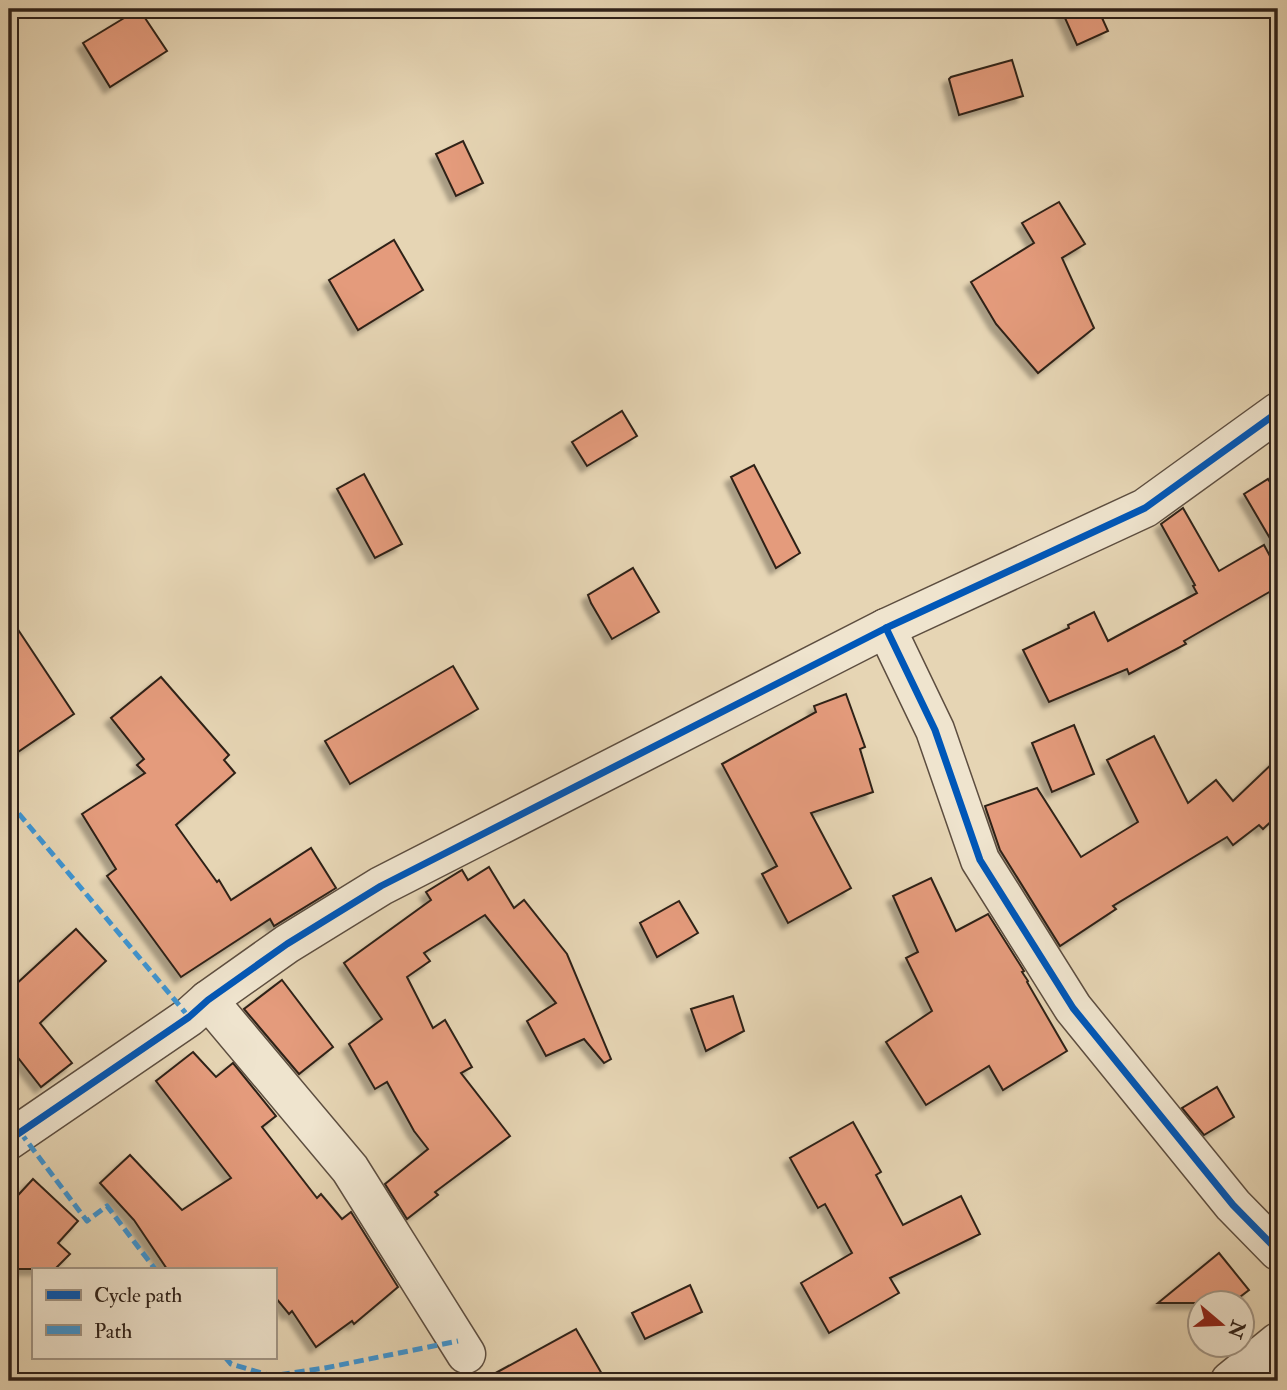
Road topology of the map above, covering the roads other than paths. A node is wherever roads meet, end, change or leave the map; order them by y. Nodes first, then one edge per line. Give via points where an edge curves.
1 (1278, 412) edge
2 (886, 628) junction
3 (208, 1000) junction
4 (9, 1139) edge
5 (1278, 1251) edge
6 (1278, 1342) edge
7 (466, 1354) dead end
8 (1230, 1381) edge

1 - 2 street via 1145,508
2 - 3 street via 381,886
2 - 5 street via 934,730 980,860 1073,1008 1233,1205
3 - 4 street
3 - 7 street via 350,1169
6 - 8 street

